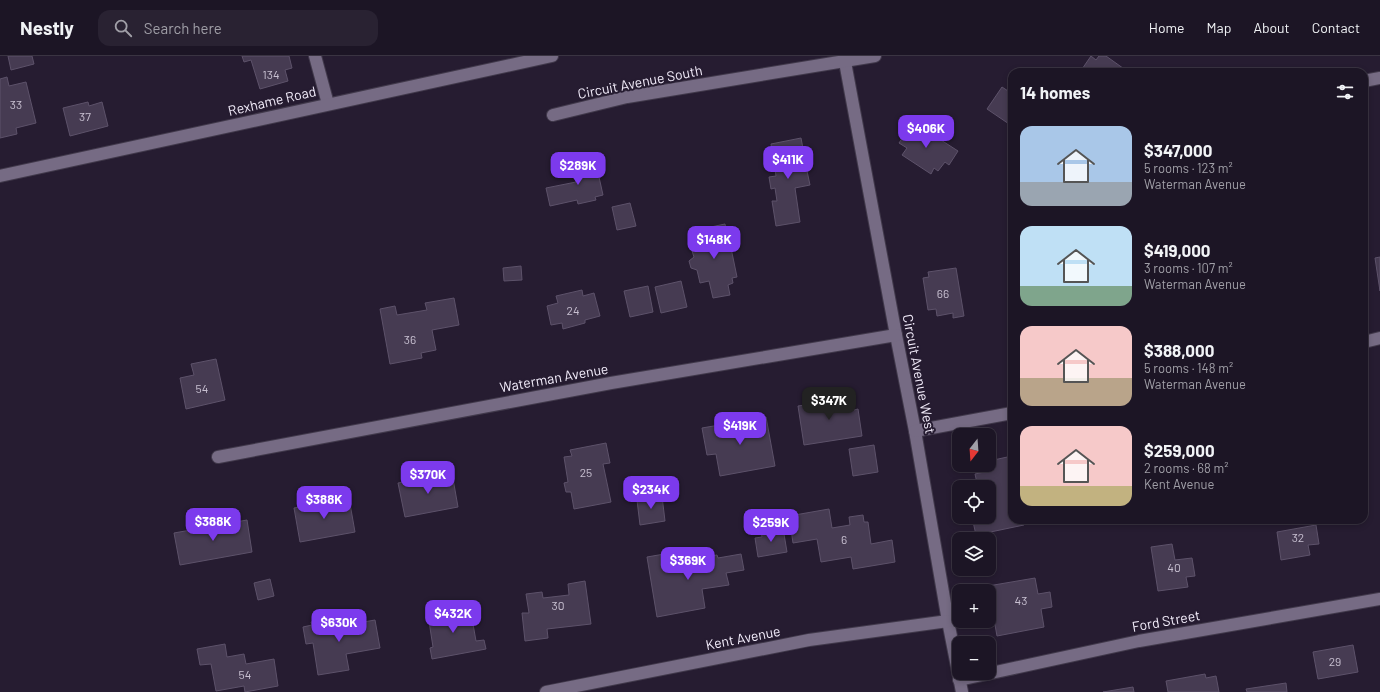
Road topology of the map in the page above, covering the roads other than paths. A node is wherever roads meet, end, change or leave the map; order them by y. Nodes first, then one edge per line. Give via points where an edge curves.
1 (315, 56) edge
2 (552, 56) edge
3 (875, 56) edge
4 (845, 62) junction
5 (1380, 78) edge
6 (1368, 80) edge
7 (328, 104) junction
8 (553, 115) dead end
9 (0, 176) edge
10 (896, 336) junction
11 (1380, 338) edge
12 (1368, 341) edge
13 (1008, 414) edge
14 (915, 431) junction
15 (218, 458) dead end
16 (1380, 598) edge
17 (948, 621) junction
18 (952, 642) edge
19 (996, 672) edge
20 (959, 680) edge
21 (546, 692) edge
22 (962, 692) edge

1 - 7 street
2 - 7 street, Rexhame Road
3 - 4 street, Circuit Avenue South
4 - 8 street, Circuit Avenue South via 627,97
4 - 10 street, Circuit Avenue West
5 - 6 street
7 - 9 street, Rexhame Road
10 - 14 street, Circuit Avenue West
10 - 15 street, Waterman Avenue via 611,383
11 - 12 street
13 - 14 street
14 - 17 street, Circuit Avenue West
16 - 19 street, Ford Street via 1139,641
17 - 18 street, Circuit Avenue West
17 - 21 street, Kent Avenue via 809,640
20 - 22 street, Circuit Avenue West

